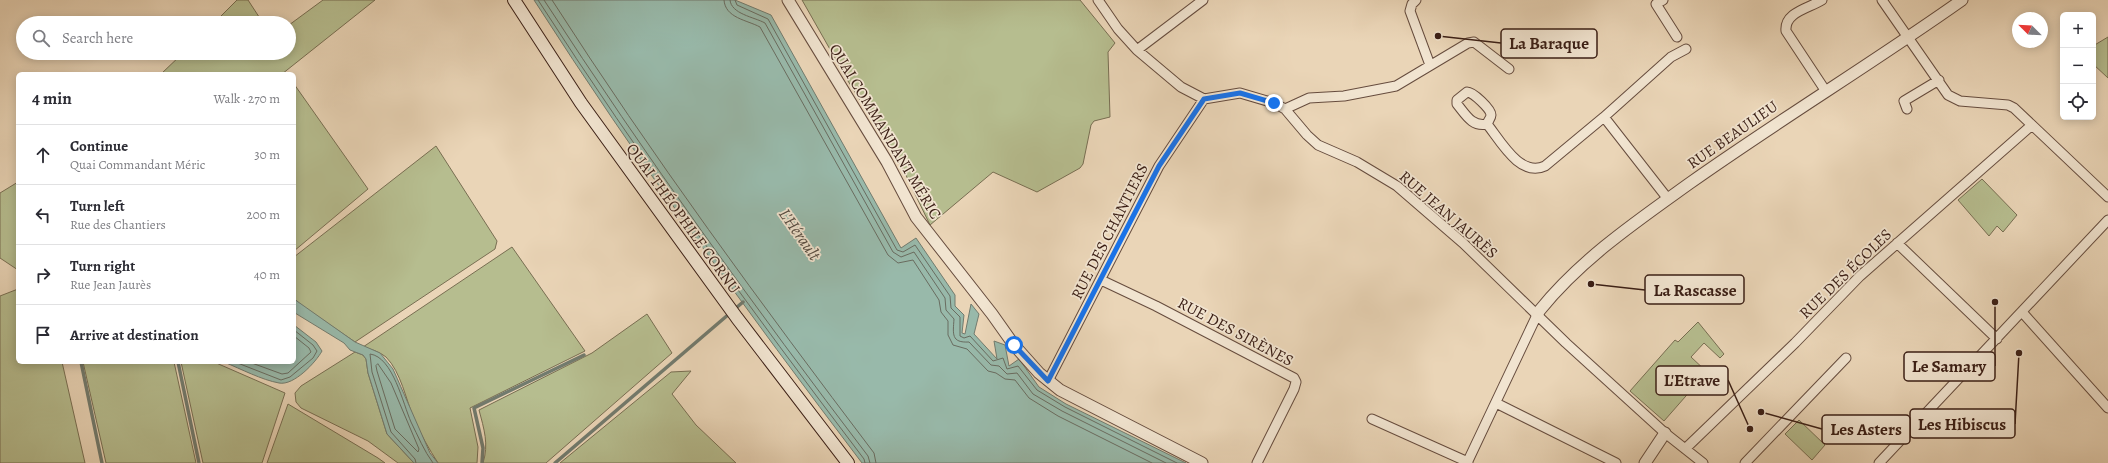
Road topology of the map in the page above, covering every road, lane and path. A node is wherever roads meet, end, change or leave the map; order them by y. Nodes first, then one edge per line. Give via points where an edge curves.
1 (514, 0) edge
2 (788, 0) edge
3 (1098, 0) edge
4 (1203, 0) edge
5 (1416, 0) edge
6 (1663, 0) edge
7 (1822, 0) edge
8 (1882, 0) edge
9 (1962, 0) edge
10 (1908, 36) junction
11 (1677, 37) dead end
12 (1686, 49) dead end
13 (1137, 50) junction
14 (1430, 65) junction
15 (1509, 69) dead end
16 (1939, 80) junction
17 (1826, 90) junction
18 (1204, 99) junction
19 (1285, 109) junction
20 (1907, 109) dead end
21 (1604, 116) junction
22 (1486, 124) dead end
23 (2032, 125) junction
24 (2108, 197) edge
25 (1668, 199) junction
26 (2108, 220) edge
27 (1897, 243) junction
28 (1101, 280) junction
29 (2022, 312) junction
30 (1538, 315) junction
31 (1997, 339) junction
32 (1846, 358) dead end
33 (1048, 381) junction
34 (1496, 403) junction
35 (2108, 408) edge
36 (1372, 419) dead end
37 (1665, 433) junction
38 (836, 449) junction
39 (1685, 449) junction
40 (1470, 462) edge
41 (842, 463) edge
42 (848, 463) edge
43 (1202, 463) edge
44 (1258, 463) edge
45 (1616, 463) edge
46 (1645, 463) edge
47 (1703, 463) edge
48 (1745, 463) edge
49 (1879, 463) edge

1 - 38 main road, QUAI THÉOPHILE CORNU via 581,103
2 - 33 street, QUAI COMMANDANT MÉRIC via 887,162 916,217 1014,345
3 - 13 street via 1118,29
4 - 13 street
5 - 14 street via 1410,11
6 - 11 street via 1656,4
7 - 17 street via 1800,10 1788,19 1786,30
8 - 10 street
9 - 10 street, RUE BEAULIEU
10 - 16 street
10 - 17 street, RUE BEAULIEU
12 - 21 street via 1671,57
13 - 18 street via 1181,87
14 - 15 street via 1474,42
14 - 19 street via 1396,86 1344,96 1309,98
16 - 20 street via 1904,101
16 - 23 street via 1948,95 1953,98 1960,101 2008,105
17 - 25 street, RUE BEAULIEU
18 - 19 street, RUE JEAN JAURÈS via 1240,93
18 - 28 street, RUE DES CHANTIERS via 1159,166
19 - 30 street, RUE JEAN JAURÈS via 1318,145 1376,172 1409,196 1463,243
21 - 22 street via 1545,166 1538,169 1523,166 1516,160
21 - 25 street
23 - 24 street
23 - 27 street, RUE DES ÉCOLES
25 - 30 street, RUE BEAULIEU via 1568,278
26 - 29 street
27 - 31 street
27 - 39 street, RUE DES ÉCOLES via 1860,276
28 - 33 street, RUE DES CHANTIERS
28 - 44 street, RUE DES SIRÈNES via 1294,378 1294,389
29 - 31 street
29 - 35 street
30 - 34 street
30 - 37 street, RUE JEAN JAURÈS
31 - 49 street
32 - 48 street
33 - 43 street, QUAI COMMANDANT MÉRIC via 1060,390
34 - 40 street
34 - 45 street
36 - 40 street
37 - 39 street, RUE JEAN JAURÈS
37 - 46 street
38 - 41 main road, QUAI THÉOPHILE CORNU
38 - 42 main road, QUAI THÉOPHILE CORNU
39 - 47 street, RUE JEAN JAURÈS

